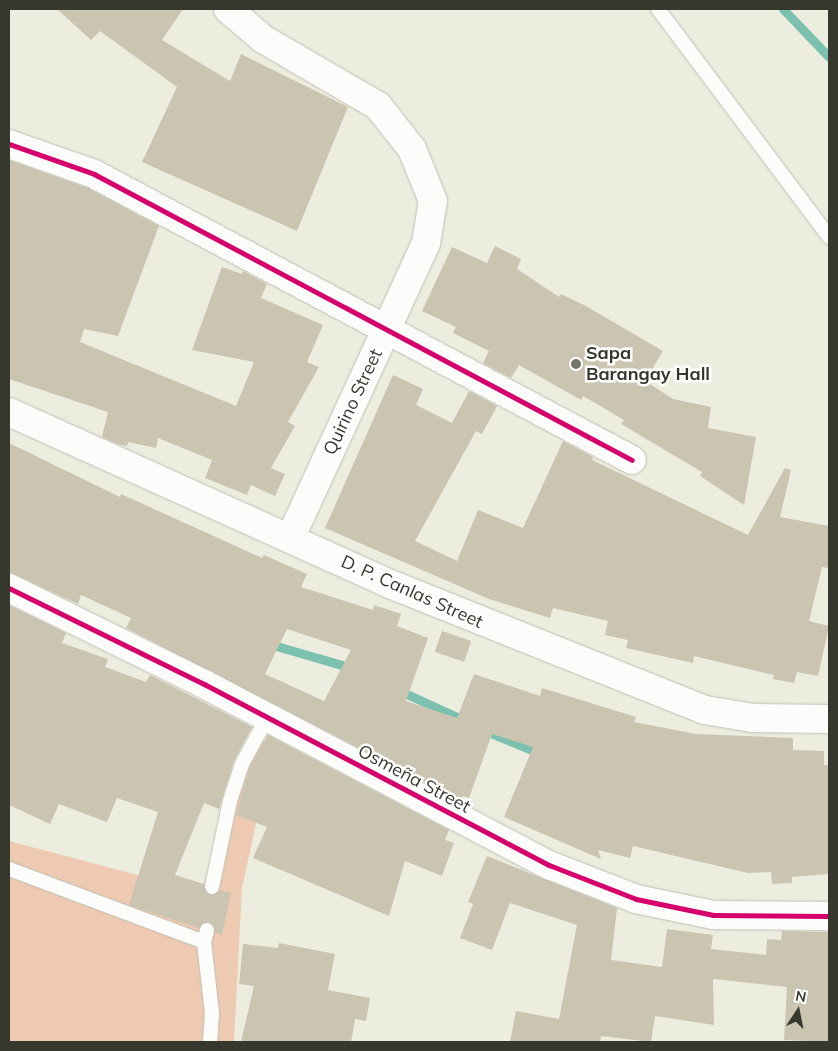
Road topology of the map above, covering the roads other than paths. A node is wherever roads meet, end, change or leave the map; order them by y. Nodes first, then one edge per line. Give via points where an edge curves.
1 (228, 9) edge
2 (658, 9) edge
3 (9, 144) edge
4 (829, 237) edge
5 (388, 327) junction
6 (9, 412) edge
7 (632, 460) dead end
8 (292, 537) junction
9 (9, 588) edge
10 (267, 718) junction
11 (829, 719) edge
12 (9, 869) edge
13 (212, 888) dead end
14 (829, 916) edge
15 (210, 1042) edge

1 - 5 street, Quirino Street via 263,39 378,106 397,126 423,170 433,201 426,243
2 - 4 lane
3 - 5 street via 94,174
5 - 7 street
5 - 8 street, Quirino Street
6 - 8 street, D. P. Canlas Street
8 - 11 street, D. P. Canlas Street via 390,584 546,650 705,710 753,718
9 - 10 street, Osmeña Street
10 - 13 lane via 242,764 230,801
10 - 14 street, Osmeña Street via 549,865 636,899 713,915
12 - 15 lane via 206,936 212,1013

